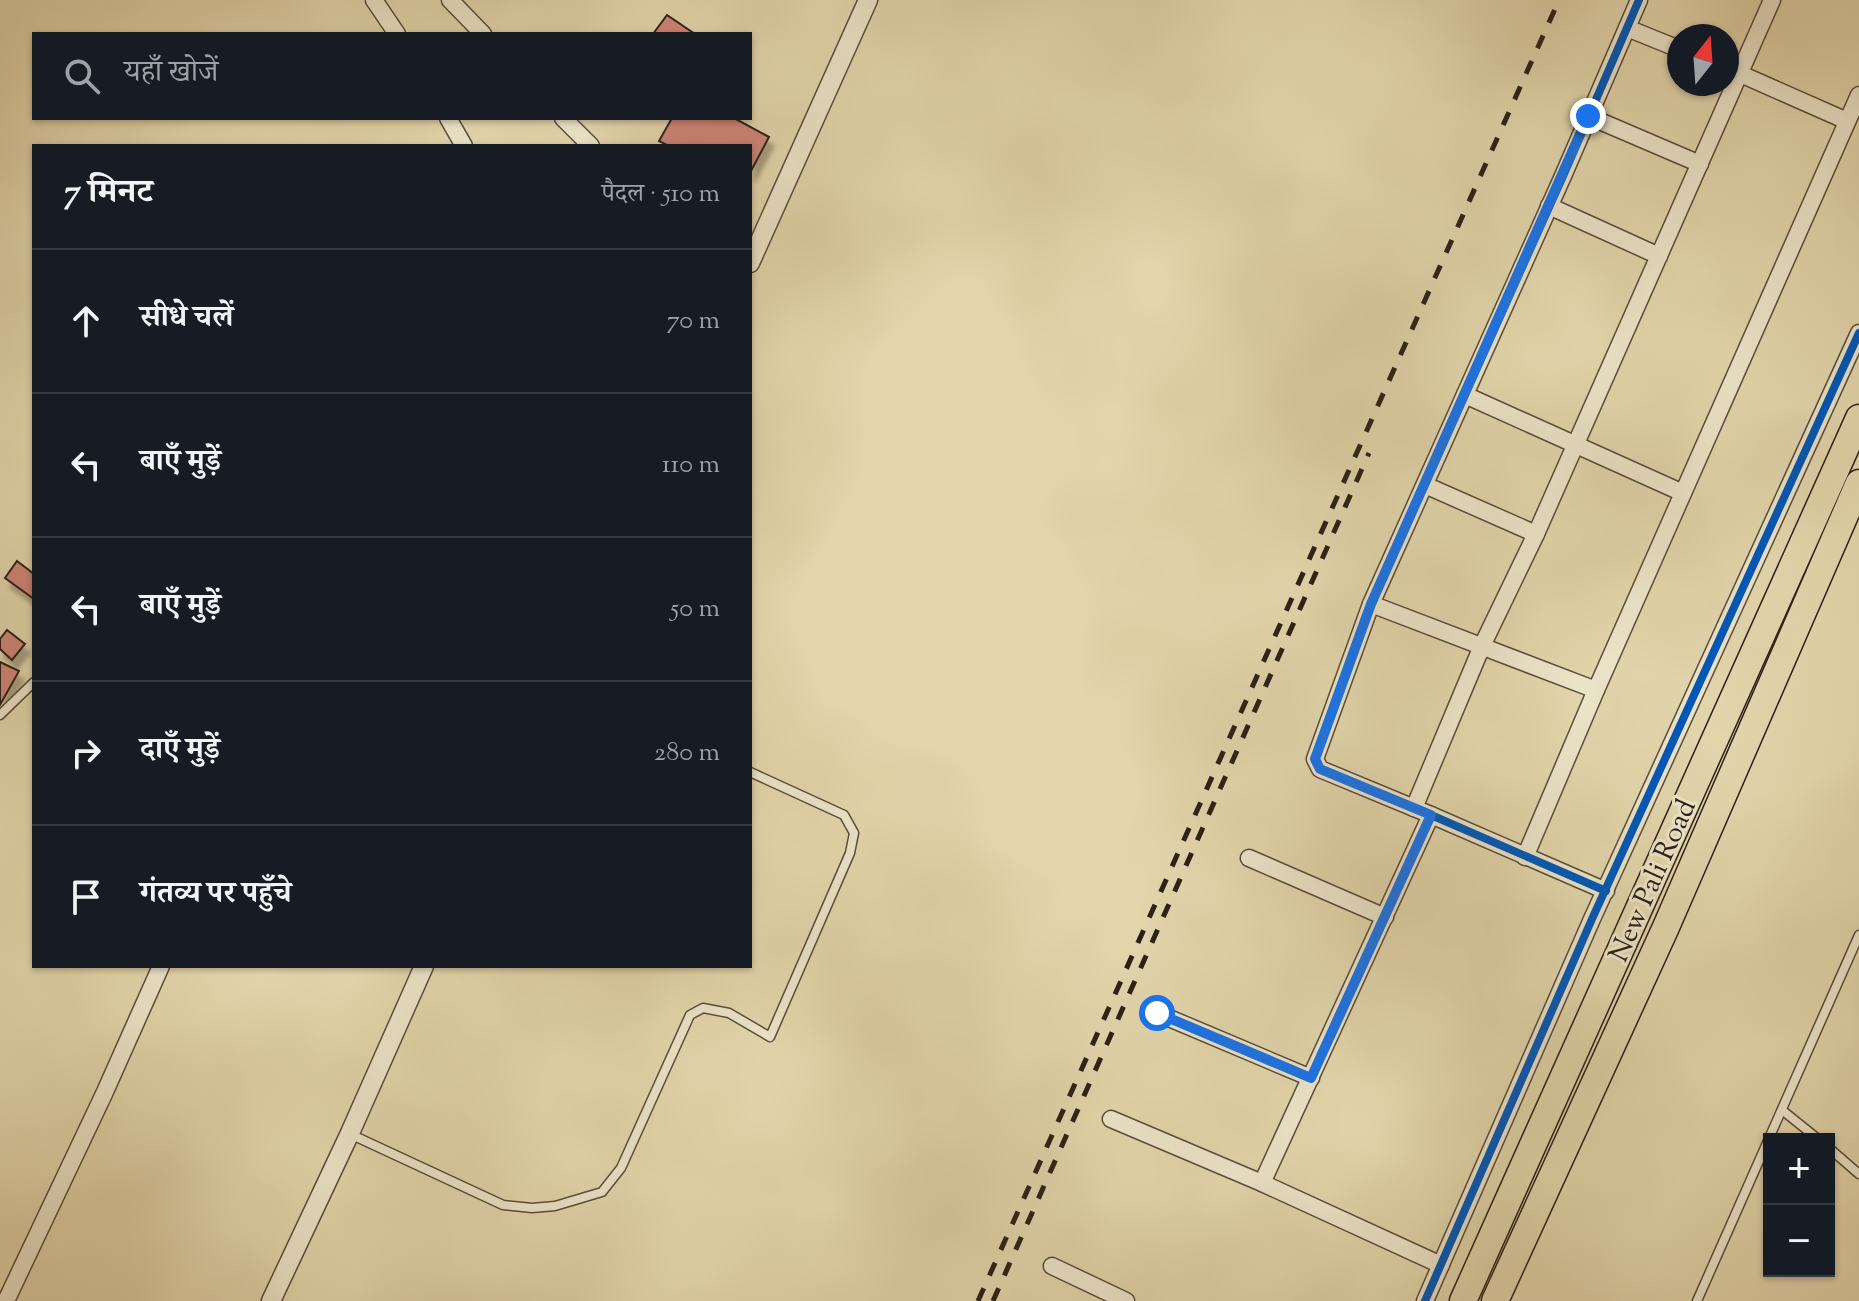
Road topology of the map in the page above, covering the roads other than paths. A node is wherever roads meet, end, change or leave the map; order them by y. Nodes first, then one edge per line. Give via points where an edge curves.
1 (374, 0) edge
2 (450, 0) edge
3 (868, 0) edge
4 (1639, 0) edge
5 (1772, 0) edge
6 (1627, 28) junction
7 (396, 32) edge
8 (481, 32) edge
9 (1667, 44) edge
10 (1739, 61) edge
11 (1739, 72) edge
12 (1859, 95) edge
13 (1725, 96) edge
14 (1588, 116) junction
15 (449, 120) edge
16 (565, 120) edge
17 (1847, 121) junction
18 (463, 144) edge
19 (589, 144) edge
20 (1700, 164) junction
21 (1549, 206) junction
22 (1659, 256) junction
23 (752, 259) edge
24 (1859, 333) edge
25 (1465, 395) junction
26 (1859, 418) edge
27 (1575, 444) junction
28 (1859, 483) edge
29 (1425, 485) junction
30 (1683, 493) junction
31 (1536, 534) junction
32 (1371, 604) junction
33 (1482, 646) junction
34 (32, 684) edge
35 (1596, 690) junction
36 (0, 715) edge
37 (752, 773) edge
38 (1414, 808) junction
39 (1431, 815) junction
40 (1525, 857) junction
41 (1249, 858) dead end
42 (1606, 891) junction
43 (1385, 917) junction
44 (1859, 935) edge
45 (160, 968) edge
46 (423, 968) edge
47 (1157, 1013) dead end
48 (1311, 1078) junction
49 (1782, 1110) junction
50 (1111, 1119) dead end
51 (350, 1133) junction
52 (1811, 1133) edge
53 (1835, 1153) edge
54 (1859, 1174) edge
55 (1262, 1183) junction
56 (1441, 1265) junction
57 (1052, 1266) dead end
58 (6, 1301) edge
59 (271, 1301) edge
60 (1126, 1301) edge
61 (1425, 1301) edge
62 (1463, 1301) edge
63 (1495, 1301) edge
64 (1697, 1301) edge

1 - 7 street
2 - 8 street
3 - 23 street
4 - 6 street
5 - 10 street
6 - 9 street
6 - 14 street
11 - 17 street
12 - 17 street
13 - 20 street
14 - 20 street
14 - 21 street
15 - 18 street
16 - 19 street
17 - 30 street
20 - 22 street
21 - 22 street
21 - 25 street
22 - 27 street
24 - 42 street
25 - 27 street
25 - 29 street
26 - 62 highway, New Pali Road
27 - 30 street
27 - 31 street
28 - 63 highway, New Pali Road
29 - 31 street
29 - 32 street
30 - 35 street
31 - 33 street
32 - 33 street
32 - 38 street via 1315,759 1320,769
33 - 35 street
33 - 38 street
34 - 36 lane
35 - 40 street
37 - 51 lane via 844,815 854,833 850,853 770,1037 729,1013 703,1008 690,1015 621,1168 602,1192 555,1206 503,1205
38 - 39 street
39 - 40 street
39 - 43 street
40 - 42 street
41 - 43 street
42 - 56 street
43 - 48 street
44 - 49 lane
45 - 58 street
46 - 51 street
47 - 48 street
48 - 55 street
49 - 52 lane
49 - 64 lane
50 - 55 street
51 - 59 street
53 - 54 lane
55 - 56 street
56 - 61 street
57 - 60 street

